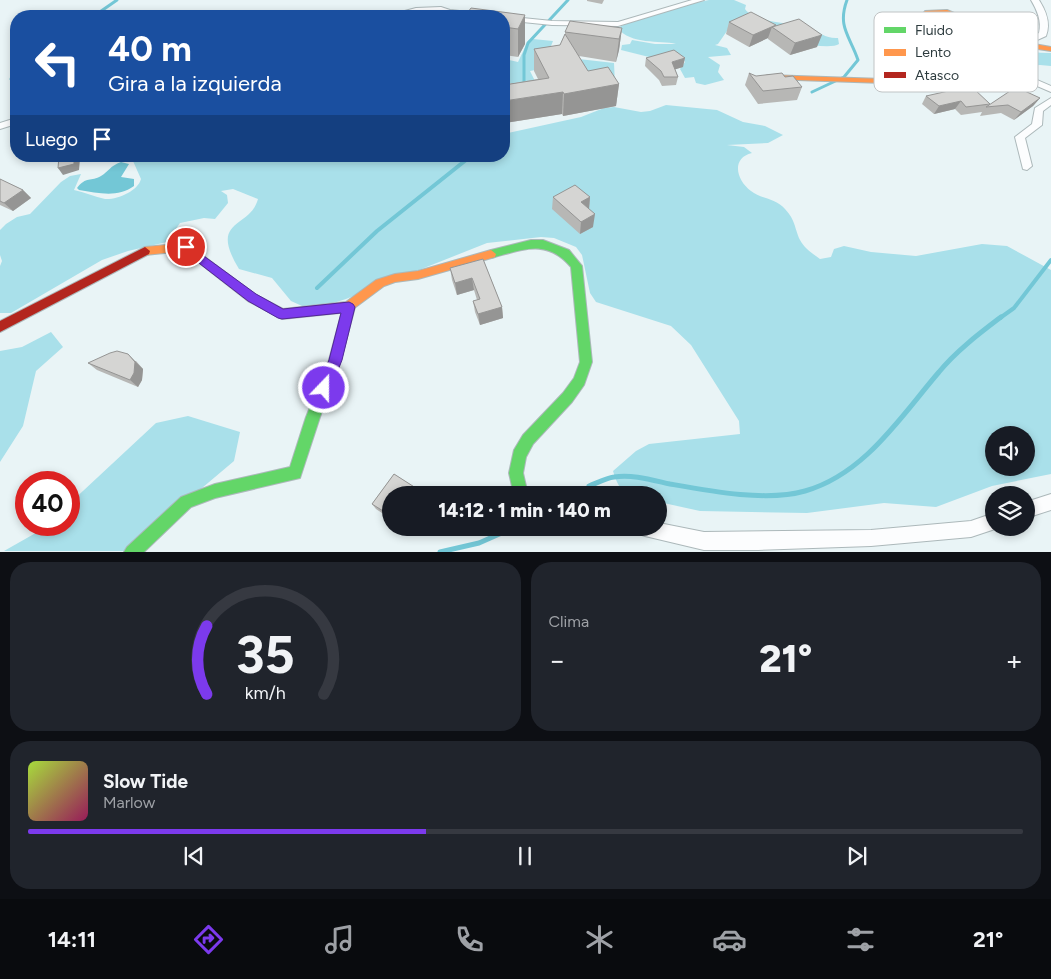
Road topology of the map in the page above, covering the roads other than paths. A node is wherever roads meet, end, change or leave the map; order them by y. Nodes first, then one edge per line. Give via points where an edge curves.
1 (700, 0) edge
2 (1035, 0) edge
3 (425, 10) edge
4 (443, 10) edge
5 (510, 19) edge
6 (1038, 36) edge
7 (1038, 47) edge
8 (1051, 49) edge
9 (758, 80) edge
10 (874, 81) edge
11 (1038, 83) edge
12 (1051, 89) edge
13 (1051, 101) edge
14 (1027, 166) dead end
15 (349, 307) junction
16 (0, 327) edge
17 (517, 486) edge
18 (1051, 502) edge
19 (1035, 507) edge
20 (985, 524) edge
21 (667, 533) edge
22 (132, 552) edge

1 - 5 street via 618,24 552,24
2 - 6 street via 1045,31
3 - 4 street
7 - 8 street
9 - 10 street via 771,76
11 - 12 street
13 - 14 street via 1038,110 1037,125 1020,137
15 - 16 street via 282,314 252,298 186,247 162,248 145,251 112,267
15 - 17 street via 380,283 500,251 543,244 555,247 570,257 578,276 586,362 582,377 571,395 530,434 516,456 514,478
15 - 22 street via 336,360 313,416 295,473 215,491 186,502
18 - 19 street
20 - 21 street via 971,529 871,538 768,541 704,541

